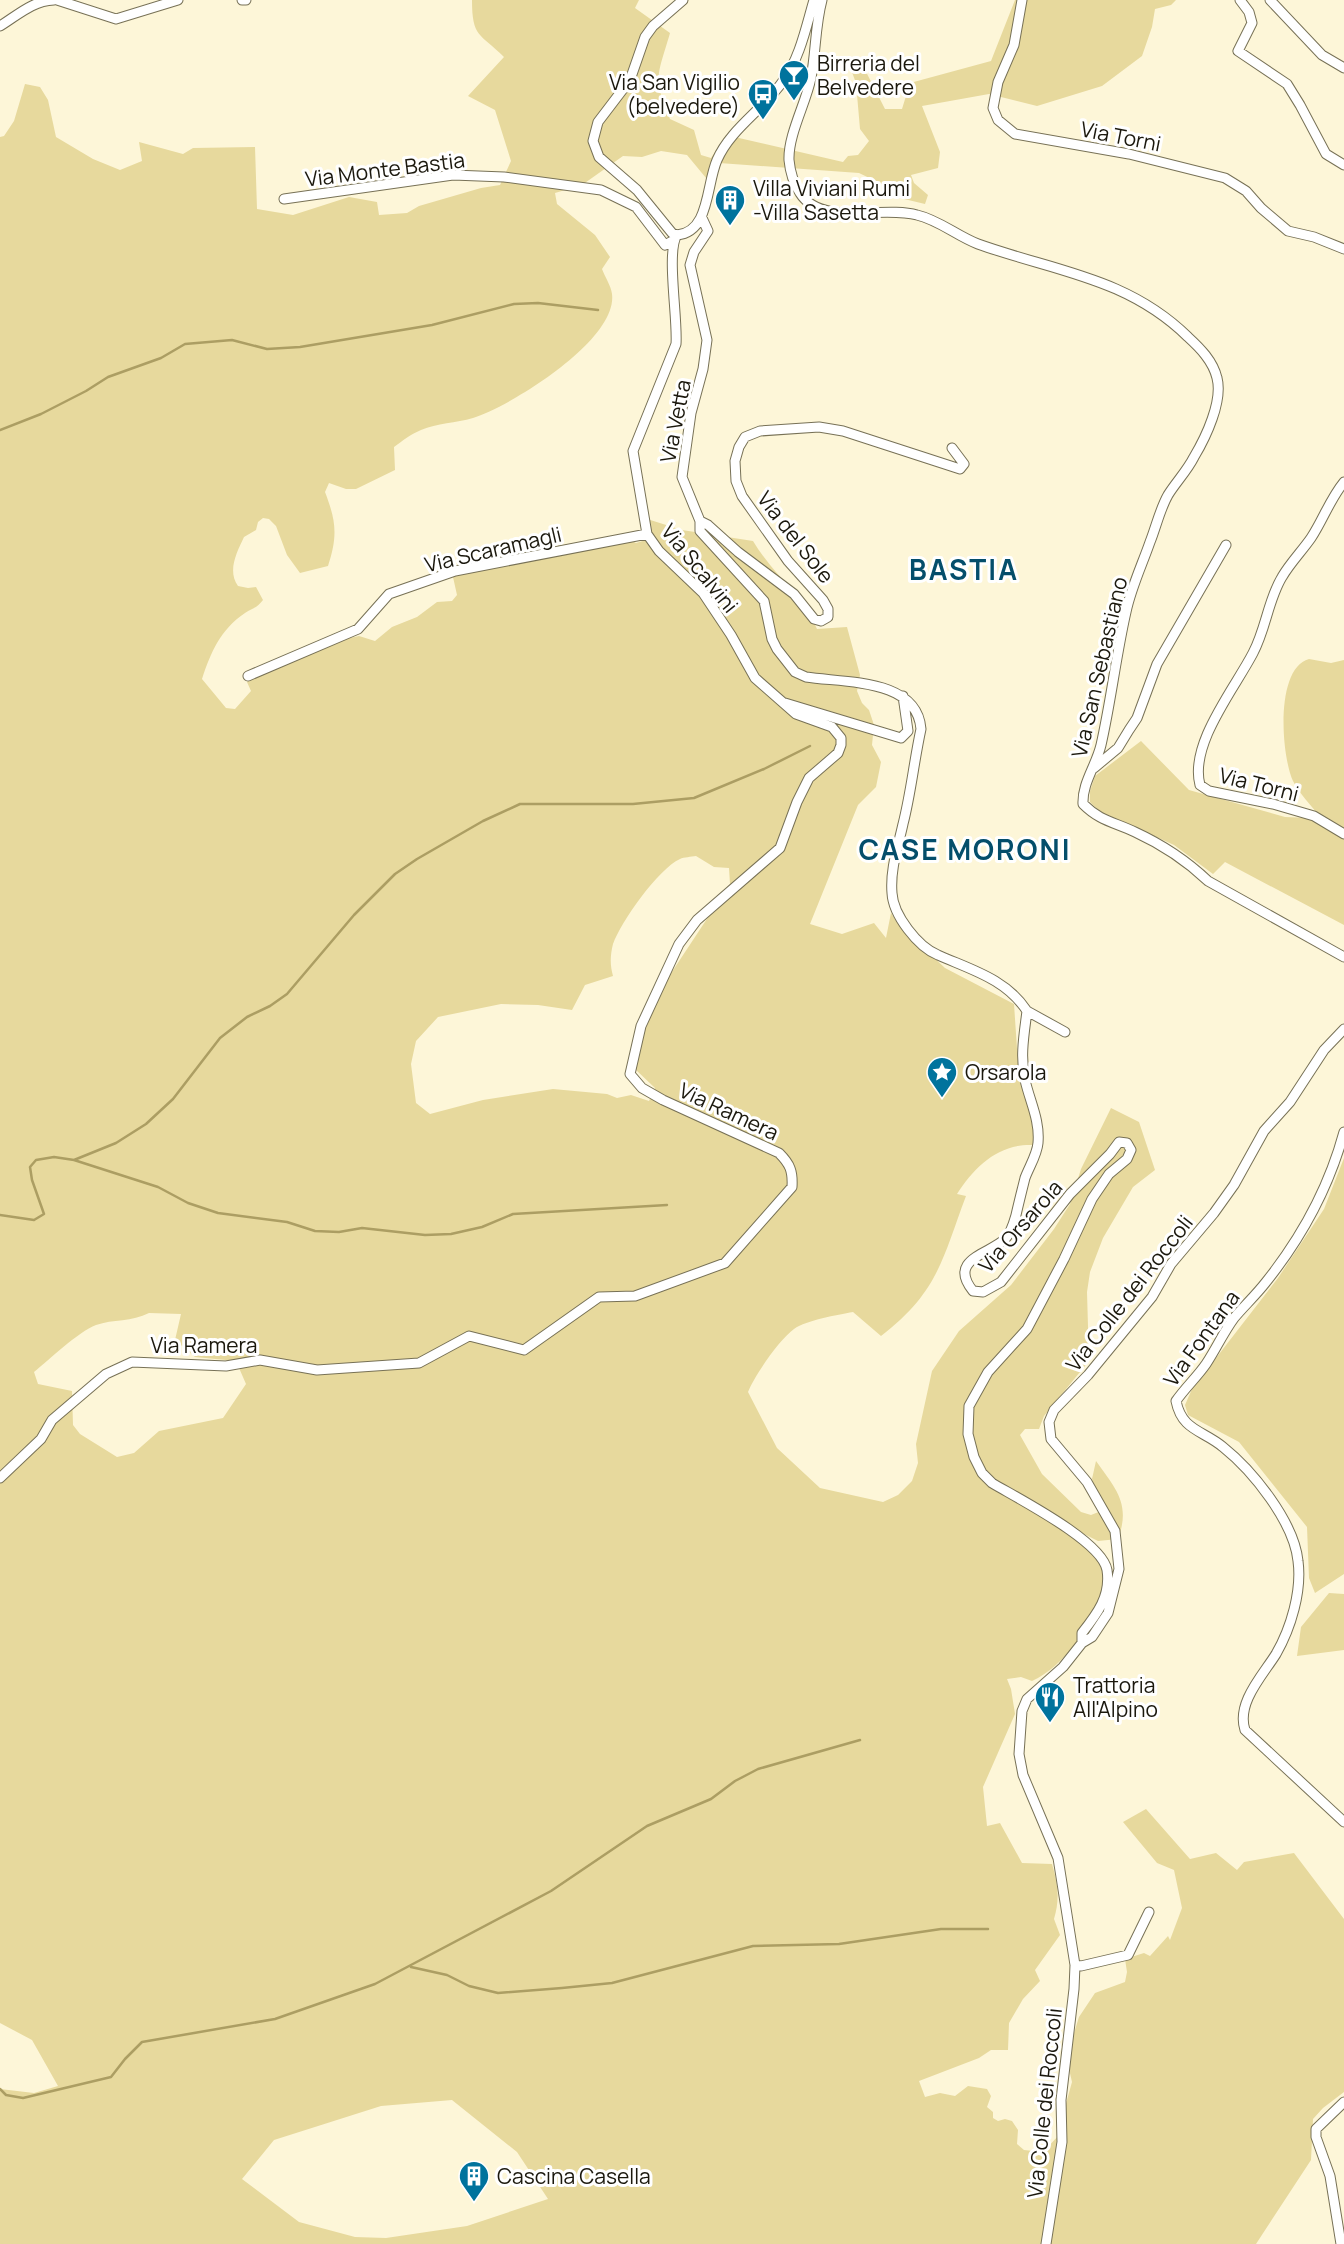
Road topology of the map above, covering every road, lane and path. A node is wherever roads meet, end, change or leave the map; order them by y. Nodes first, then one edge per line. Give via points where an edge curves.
1 (56, 0) edge
2 (178, 0) edge
3 (683, 0) edge
4 (814, 0) edge
5 (822, 0) edge
6 (1022, 0) edge
7 (1240, 0) edge
8 (1270, 0) edge
9 (0, 26) edge
10 (1344, 68) edge
11 (1344, 165) edge
12 (284, 199) dead end
13 (702, 218) junction
14 (676, 238) junction
15 (1344, 249) edge
16 (952, 448) dead end
17 (1344, 482) edge
18 (699, 522) junction
19 (646, 534) junction
20 (1226, 545) dead end
21 (248, 676) dead end
22 (903, 696) junction
23 (783, 702) junction
24 (1093, 769) junction
25 (1344, 834) edge
26 (1344, 957) edge
27 (1027, 1011) junction
28 (1344, 1029) edge
29 (1065, 1032) dead end
30 (1344, 1132) edge
31 (0, 1478) edge
32 (1082, 1643) junction
33 (1344, 1822) edge
34 (1149, 1912) dead end
35 (1074, 1965) junction
36 (1344, 2102) edge
37 (1046, 2244) edge
38 (1342, 2244) edge

1 - 2 street via 116,19
1 - 9 street via 32,5
3 - 14 street via 645,37 630,80 598,121 593,141 599,157 637,190
4 - 13 street via 783,82 723,147
5 - 24 street, Via San Sebastiano via 811,78 789,159 800,194 829,212 897,210 920,215 973,242 1111,285 1179,327 1201,349 1217,379 1219,401 1194,458 1167,496 1126,608
6 - 15 street, Via Torni via 1014,45 993,108 998,120 1015,134 1129,154 1225,178 1246,191 1288,231
7 - 11 street via 1252,23 1238,51 1287,84 1326,154
8 - 10 street via 1322,55
12 - 14 street, Via Monte Bastia via 453,175 495,176 601,190 636,207 665,245
13 - 14 street via 690,232
13 - 18 street, Via Vetta via 708,231 690,265 708,340 682,477
14 - 19 street, Via Scalvini via 672,257 676,344 633,450
16 - 18 street, Via del Sole via 963,461 960,469 843,431 807,428 760,431 746,437 735,461 741,496 823,600 829,613 821,621 814,619 794,594
17 - 25 street, Via Torni via 1281,578 1254,651 1210,726 1199,779 1209,791 1314,816
18 - 22 street, Via Vetta via 700,531 764,601 776,649 795,672
19 - 21 street, Via Scaramagli via 444,575 389,594 358,629
19 - 23 street, Via Scalvini via 703,593 748,670
20 - 24 street via 1157,664 1133,724 1118,748
22 - 23 street, Via Scalvini via 908,731 901,738
22 - 27 street via 914,706 921,729 895,854 891,894 895,906 931,952 1007,988
23 - 31 street, Via Ramera via 796,714 832,727 841,738 840,750 809,778 780,848 696,920 679,944 641,1026 630,1073 642,1088 663,1100 788,1161 792,1187 725,1263 635,1296 599,1297 524,1350 470,1336 419,1363 317,1370 260,1360 226,1366 132,1362 106,1374 52,1420 41,1440
24 - 26 street, Via San Sebastiano via 1083,804 1096,817 1136,832 1190,864 1208,881
27 - 29 street
27 - 32 street, Via Orsarola via 1021,1054 1035,1107 1038,1145 1007,1238 982,1252 967,1268 965,1277 973,1292 1001,1282 1070,1194 1119,1142 1127,1143 1131,1150 1092,1199 1027,1329 988,1371 969,1406 968,1434 974,1457 992,1483 1092,1547 1107,1568 1106,1595 1095,1619 1082,1633
28 - 32 street, Via Colle dei Roccoli via 1264,1131 1234,1185 1171,1264 1152,1297 1054,1410 1049,1422 1051,1440 1087,1482 1117,1538 1119,1569 1108,1613 1093,1637
30 - 33 street, Via Fontana via 1324,1193 1296,1240 1176,1401 1185,1423 1223,1446 1270,1498 1289,1531 1298,1561 1288,1627 1252,1691 1242,1722 1245,1730
32 - 35 street, Via Colle dei Roccoli via 1024,1704 1019,1754 1030,1795 1058,1858
34 - 35 street via 1128,1955
35 - 37 street, Via Colle dei Roccoli via 1061,2100 1062,2142
36 - 38 street via 1316,2129

